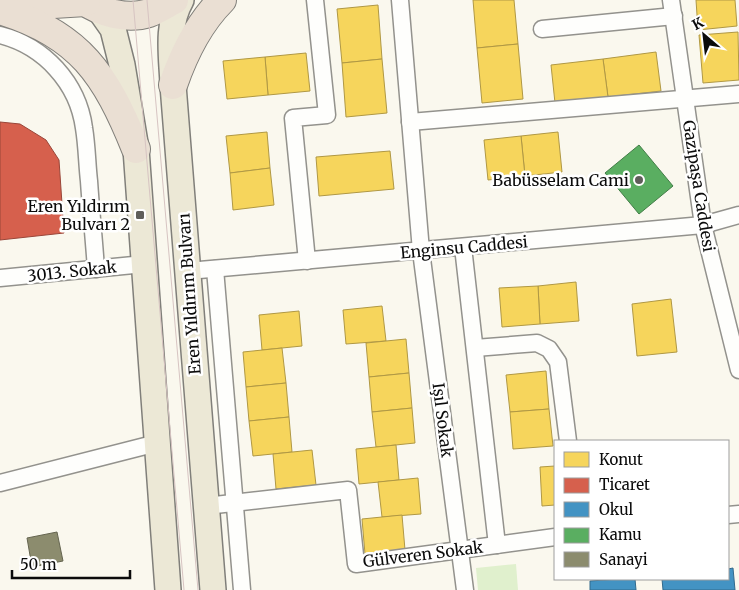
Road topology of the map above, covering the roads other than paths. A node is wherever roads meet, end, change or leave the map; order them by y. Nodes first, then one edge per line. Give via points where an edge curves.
1 (174, 0) edge
2 (181, 0) edge
3 (222, 0) edge
4 (315, 0) edge
5 (400, 0) edge
6 (89, 4) edge
7 (672, 8) edge
8 (0, 9) edge
9 (542, 29) dead end
10 (0, 35) edge
11 (173, 85) junction
12 (739, 94) edge
13 (685, 97) junction
14 (410, 122) junction
15 (136, 149) junction
16 (739, 215) edge
17 (703, 225) junction
18 (463, 247) junction
19 (421, 250) junction
20 (308, 261) junction
21 (144, 264) junction
22 (96, 269) junction
23 (215, 269) junction
24 (188, 272) junction
25 (0, 278) edge
26 (474, 348) junction
27 (739, 370) edge
28 (568, 440) edge
29 (157, 443) junction
30 (0, 483) edge
31 (235, 503) junction
32 (206, 506) junction
33 (554, 537) edge
34 (497, 545) junction
35 (459, 550) junction
36 (168, 590) edge
37 (213, 590) edge
38 (242, 590) edge
39 (465, 590) edge

1 - 6 highway via 148,14 112,14
2 - 11 main road, Eren Yıldırım Bulvarı via 174,12 171,33
3 - 11 highway via 195,34
4 - 20 street via 327,115 293,118
5 - 14 street, Işıl Sokak
6 - 8 highway
6 - 15 main road via 113,29
7 - 9 street
7 - 13 street, Gazipaşa Caddesi
8 - 15 highway via 47,30 83,56 100,76
10 - 22 street via 32,48 49,60 62,74 74,96 84,128
11 - 24 main road, Eren Yıldırım Bulvarı
12 - 13 street
13 - 14 street
13 - 17 street, Gazipaşa Caddesi
14 - 19 street, Işıl Sokak
15 - 21 main road
16 - 17 street, Enginsu Caddesi
17 - 18 street, Enginsu Caddesi
17 - 27 street, Gazipaşa Caddesi
18 - 19 street, Enginsu Caddesi
18 - 26 street
19 - 20 street, Enginsu Caddesi
19 - 35 street, Işıl Sokak
20 - 23 street, Enginsu Caddesi
21 - 22 street, 3013. Sokak
21 - 29 main road
22 - 25 street, 3013. Sokak
23 - 24 street, Enginsu Caddesi
23 - 31 street
24 - 32 main road, Eren Yıldırım Bulvarı
26 - 28 street via 537,343 549,348 558,362
26 - 34 street
29 - 30 street
29 - 36 main road
31 - 32 street, Gülveren Sokak
31 - 35 street, Gülveren Sokak via 348,490 356,564
31 - 38 street
32 - 37 main road, Eren Yıldırım Bulvarı
33 - 34 street, Gülveren Sokak
34 - 35 street, Gülveren Sokak
35 - 39 street, Işıl Sokak

